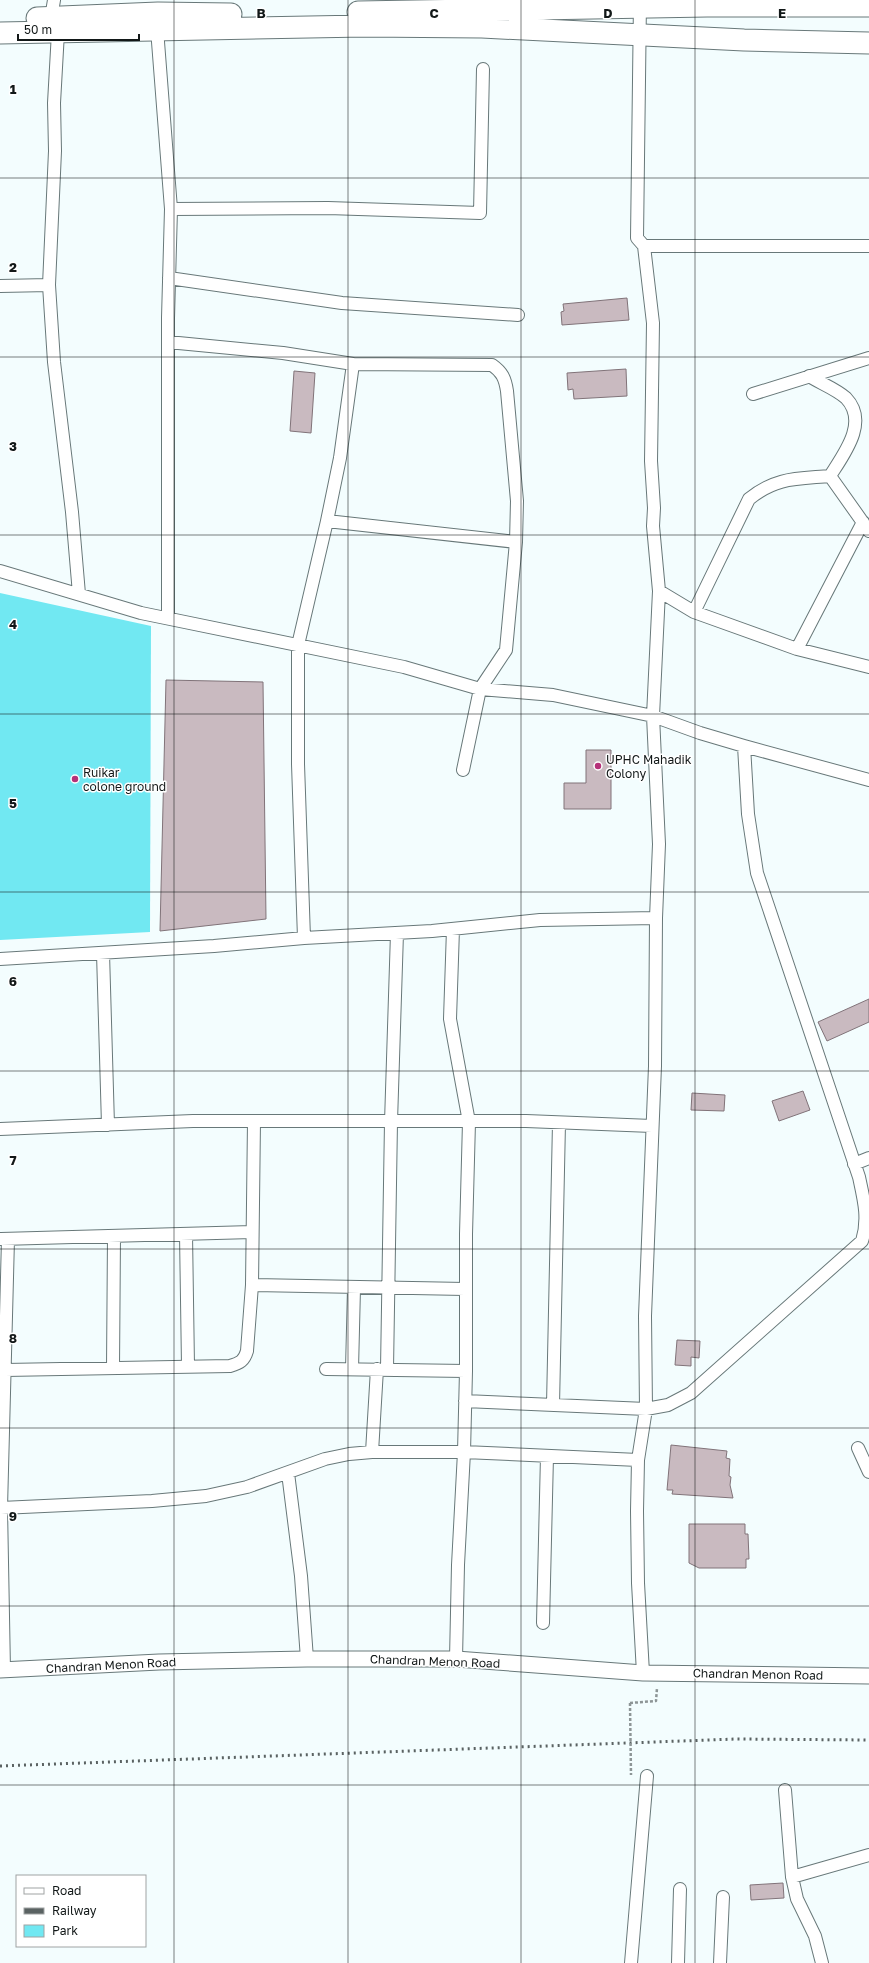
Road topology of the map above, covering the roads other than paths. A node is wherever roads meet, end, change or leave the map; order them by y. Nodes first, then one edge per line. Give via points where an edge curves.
1 (640, 4) edge
2 (869, 6) edge
3 (157, 14) edge
4 (54, 17) edge
5 (0, 19) edge
6 (0, 33) edge
7 (640, 35) junction
8 (869, 43) edge
9 (483, 69) dead end
10 (171, 209) junction
11 (644, 246) junction
12 (869, 246) edge
13 (169, 278) junction
14 (48, 285) junction
15 (0, 286) edge
16 (518, 315) dead end
17 (168, 342) junction
18 (869, 358) edge
19 (353, 364) junction
20 (809, 376) junction
21 (753, 394) dead end
22 (830, 476) junction
23 (327, 521) junction
24 (866, 527) edge
25 (516, 542) junction
26 (0, 570) edge
27 (660, 591) junction
28 (79, 594) junction
29 (694, 612) junction
30 (168, 618) junction
31 (298, 645) junction
32 (797, 649) junction
33 (869, 667) edge
34 (480, 689) junction
35 (653, 716) junction
36 (744, 746) junction
37 (463, 770) dead end
38 (869, 780) edge
39 (656, 918) junction
40 (453, 929) junction
41 (397, 933) junction
42 (304, 938) junction
43 (103, 953) junction
44 (0, 959) edge
45 (254, 1121) junction
46 (391, 1122) junction
47 (469, 1122) junction
48 (559, 1123) junction
49 (108, 1125) junction
50 (652, 1126) junction
51 (0, 1129) edge
52 (869, 1158) edge
53 (854, 1164) junction
54 (252, 1232) junction
55 (186, 1234) junction
56 (114, 1236) junction
57 (4, 1239) edge
58 (252, 1286) junction
59 (354, 1288) junction
60 (388, 1288) junction
61 (465, 1289) junction
62 (188, 1366) junction
63 (113, 1368) junction
64 (326, 1369) dead end
65 (352, 1369) junction
66 (382, 1369) junction
67 (5, 1370) junction
68 (466, 1371) junction
69 (465, 1401) junction
70 (553, 1404) junction
71 (646, 1409) junction
72 (1, 1413) edge
73 (858, 1448) dead end
74 (372, 1452) junction
75 (464, 1452) junction
76 (547, 1456) junction
77 (638, 1460) junction
78 (869, 1472) edge
79 (288, 1473) junction
80 (1, 1508) edge
81 (1, 1567) edge
82 (543, 1622) dead end
83 (307, 1659) junction
84 (456, 1659) junction
85 (2, 1670) edge
86 (643, 1673) junction
87 (869, 1676) edge
88 (647, 1776) dead end
89 (785, 1790) dead end
90 (869, 1855) edge
91 (792, 1877) junction
92 (680, 1890) dead end
93 (722, 1897) dead end
94 (631, 1963) edge
95 (678, 1963) edge
96 (720, 1963) edge
97 (822, 1963) edge

1 - 2 highway
1 - 3 highway
1 - 7 street
3 - 4 highway
3 - 7 highway via 364,26 466,27
3 - 10 street
4 - 5 highway
4 - 6 highway
4 - 14 street
7 - 8 highway
7 - 11 street via 637,238
9 - 10 street via 480,213 328,208
10 - 13 street
11 - 12 street
11 - 27 street via 653,324 651,461 653,526
13 - 16 street via 342,303
13 - 17 street
14 - 15 street
14 - 28 street
17 - 19 street via 283,353
17 - 30 street
18 - 20 street
19 - 23 street via 340,458
19 - 25 street via 492,365 500,371 505,379 507,391 517,501
20 - 21 street
20 - 22 street via 846,397 858,418 858,427 853,439
22 - 24 street
22 - 29 street via 787,480 763,488 749,499
23 - 25 street
23 - 31 street
24 - 32 street
25 - 34 street via 506,650
26 - 28 street
27 - 29 street
27 - 35 street
28 - 30 street via 141,613
29 - 32 street
30 - 31 street
31 - 34 street via 404,667
31 - 42 street via 298,764
32 - 33 street
34 - 35 street via 553,695
34 - 37 street
35 - 36 street
35 - 39 street via 659,844
36 - 38 street
36 - 53 street via 748,814 758,873
39 - 40 street via 540,920
39 - 50 street
40 - 41 street
40 - 47 street via 450,1019
41 - 42 street
41 - 46 street
42 - 43 street
43 - 44 street
43 - 49 street
45 - 46 street
45 - 49 street
45 - 54 street
46 - 47 street
46 - 60 street
47 - 48 street
47 - 61 street
48 - 50 street
48 - 70 street
49 - 51 street
50 - 71 street via 645,1316
52 - 53 street
53 - 71 street via 868,1216 867,1230 862,1241 691,1393 668,1405
54 - 55 street
54 - 58 street
55 - 56 street
55 - 62 street
56 - 57 street
56 - 63 street
57 - 67 street
58 - 59 street
58 - 62 street via 245,1358 230,1366
59 - 60 street
59 - 65 street
60 - 61 street
60 - 66 street
61 - 68 street
62 - 63 street
63 - 67 street
64 - 65 street
65 - 66 street
66 - 68 street
66 - 74 street
67 - 72 street
68 - 69 street
69 - 70 street
69 - 75 street
70 - 71 street
71 - 77 street
72 - 80 street
73 - 78 street
74 - 75 street
74 - 79 street via 325,1459
75 - 76 street
75 - 84 street
76 - 77 street
76 - 82 street
77 - 86 street via 638,1583
79 - 80 street via 247,1487 206,1496
79 - 83 street via 301,1576
80 - 81 street
81 - 85 street
83 - 84 street, Chandran Menon Road
83 - 85 street, Chandran Menon Road via 160,1662
84 - 86 street, Chandran Menon Road
86 - 87 street, Chandran Menon Road
88 - 94 street
89 - 91 street
90 - 91 street
91 - 97 street via 797,1898 816,1936
92 - 95 street
93 - 96 street

